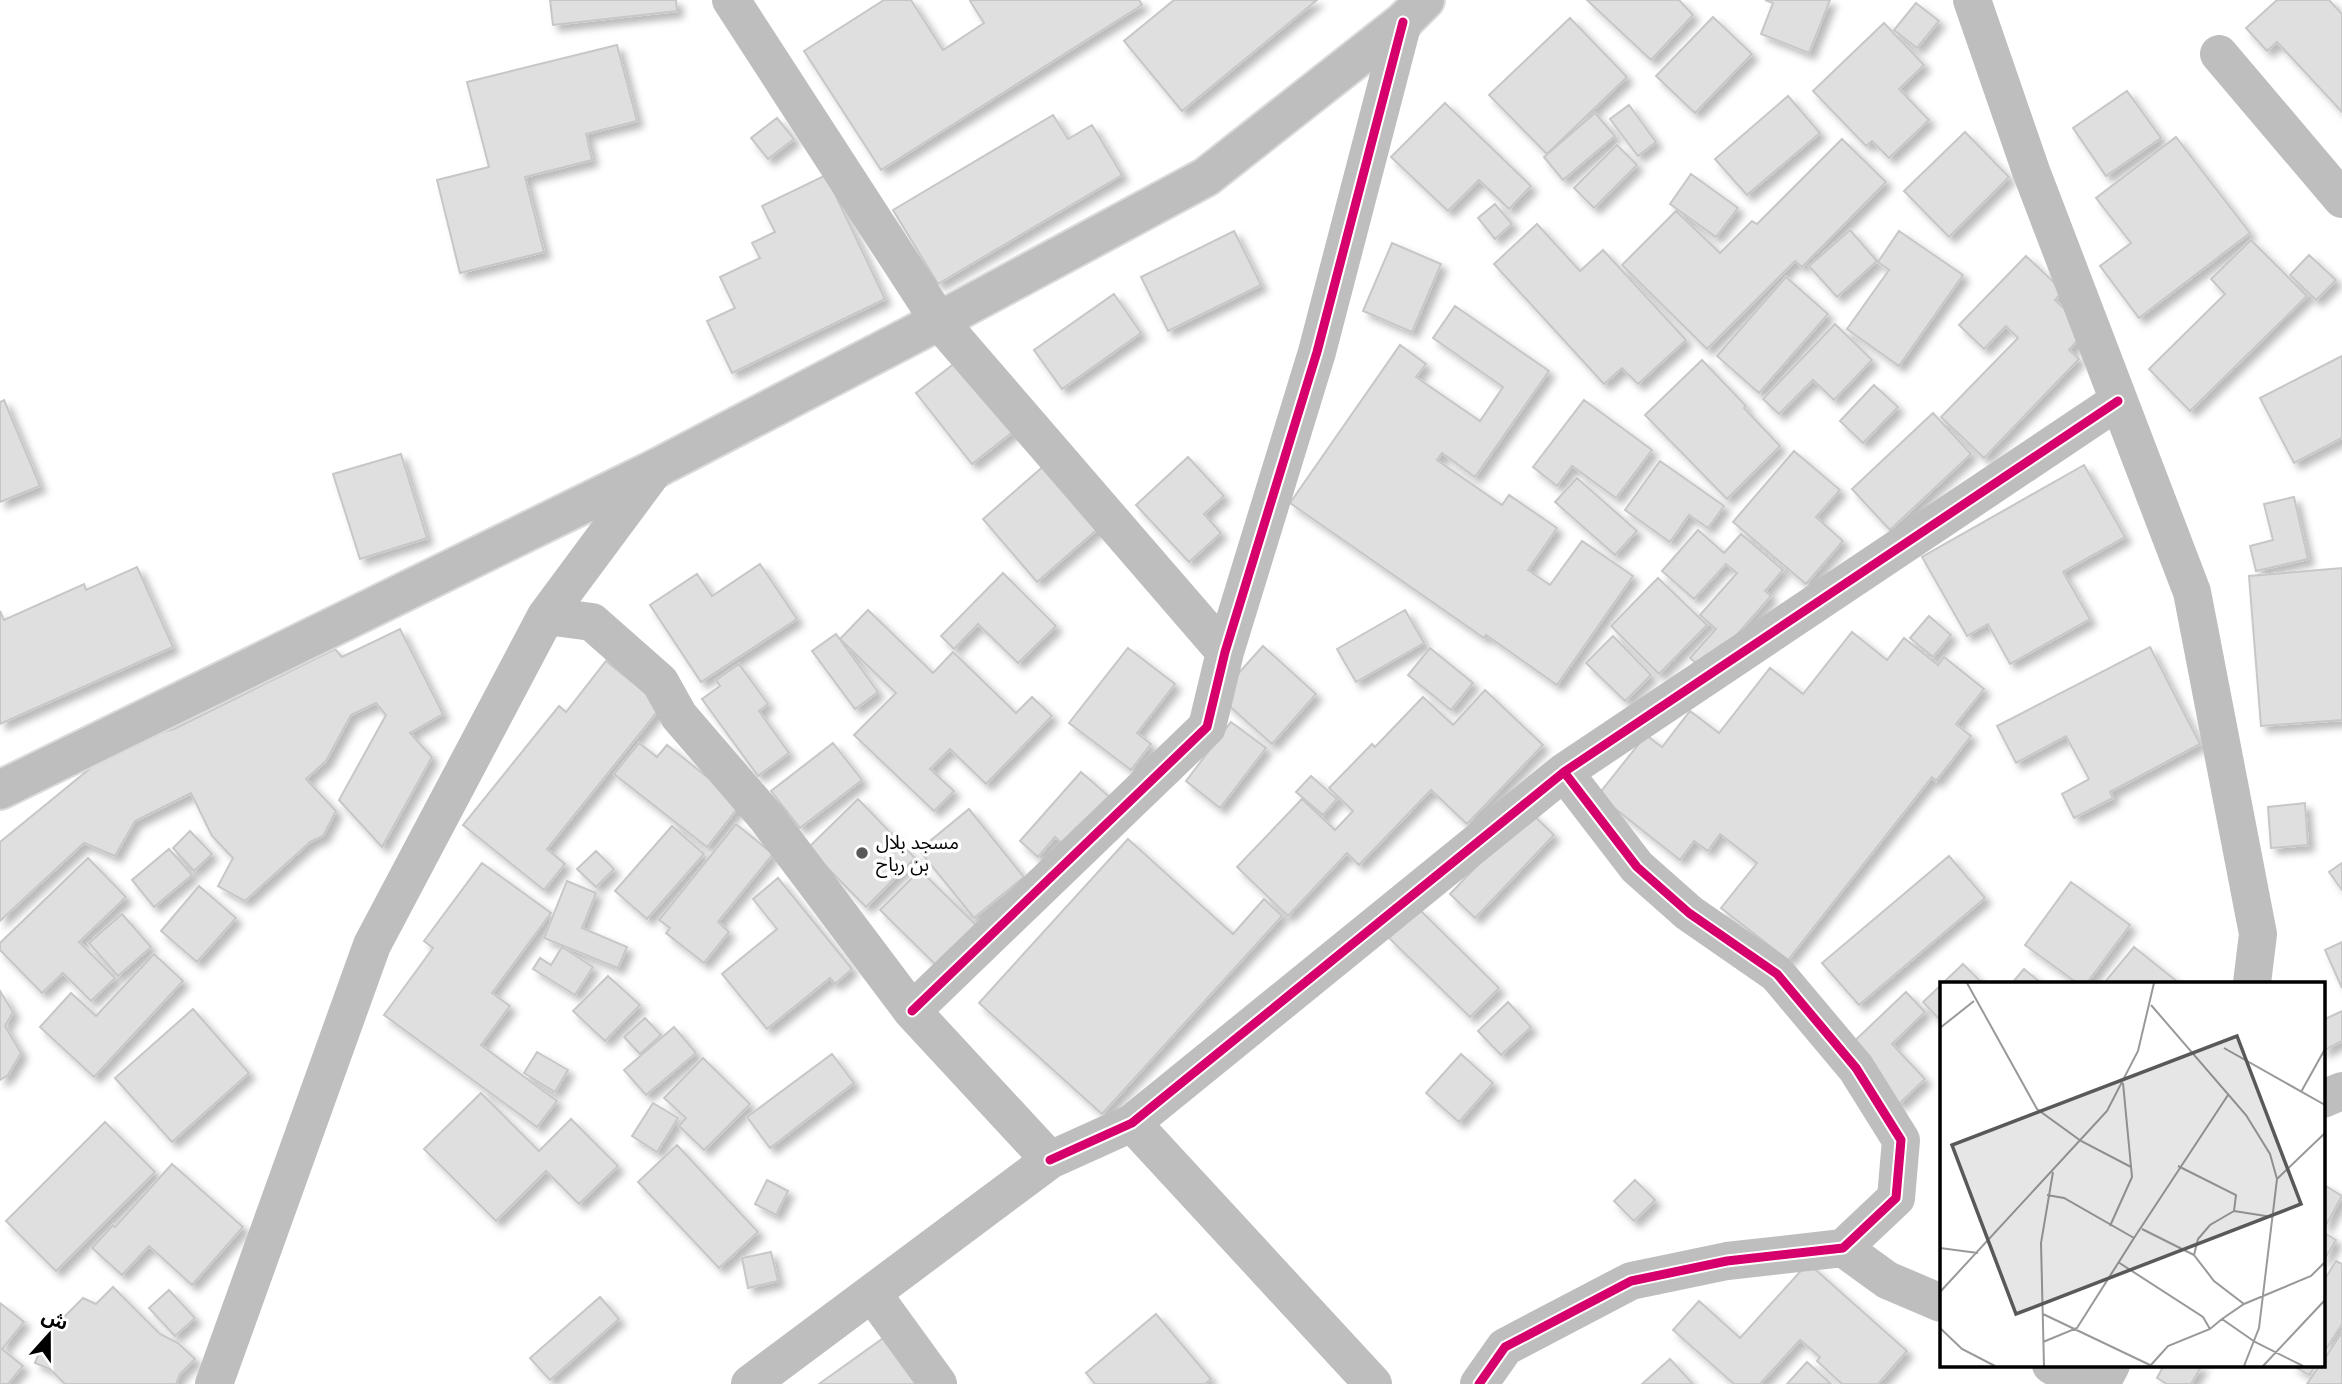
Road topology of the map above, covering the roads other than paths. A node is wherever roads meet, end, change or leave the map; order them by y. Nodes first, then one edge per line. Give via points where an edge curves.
1 (731, 0) edge
2 (1972, 0) edge
3 (1414, 11) edge
4 (2219, 54) dead end
5 (2342, 199) edge
6 (939, 321) junction
7 (2118, 401) junction
8 (654, 469) junction
9 (546, 616) junction
10 (1225, 652) junction
11 (1564, 772) junction
12 (0, 790) edge
13 (2252, 982) edge
14 (912, 1011) junction
15 (2342, 1091) edge
16 (2324, 1099) edge
17 (1132, 1123) junction
18 (1049, 1160) junction
19 (1843, 1248) junction
20 (872, 1293) junction
21 (1940, 1303) edge
22 (2053, 1366) edge
23 (2110, 1366) edge
24 (214, 1384) edge
25 (750, 1384) edge
26 (938, 1384) edge
27 (1373, 1384) edge
28 (1479, 1384) edge
29 (2084, 1384) edge
30 (2101, 1384) edge

1 - 6 street
2 - 7 street
3 - 6 street via 1206,177
3 - 10 street
4 - 5 street
6 - 8 street
6 - 10 street
7 - 11 street
7 - 13 street via 2192,592 2258,934
8 - 9 street
8 - 12 street
9 - 14 street via 592,622 660,682 679,716 767,818
9 - 24 street via 372,945
10 - 14 street via 1207,727
11 - 17 street
11 - 19 street via 1637,867 1689,913 1777,974 1856,1068 1901,1140 1896,1198
14 - 18 street
15 - 16 street
17 - 18 street
17 - 27 street
18 - 20 street
19 - 21 street via 1887,1280
19 - 28 street via 1727,1261 1631,1281 1504,1347
20 - 25 street
20 - 26 street
22 - 29 street
23 - 30 street

